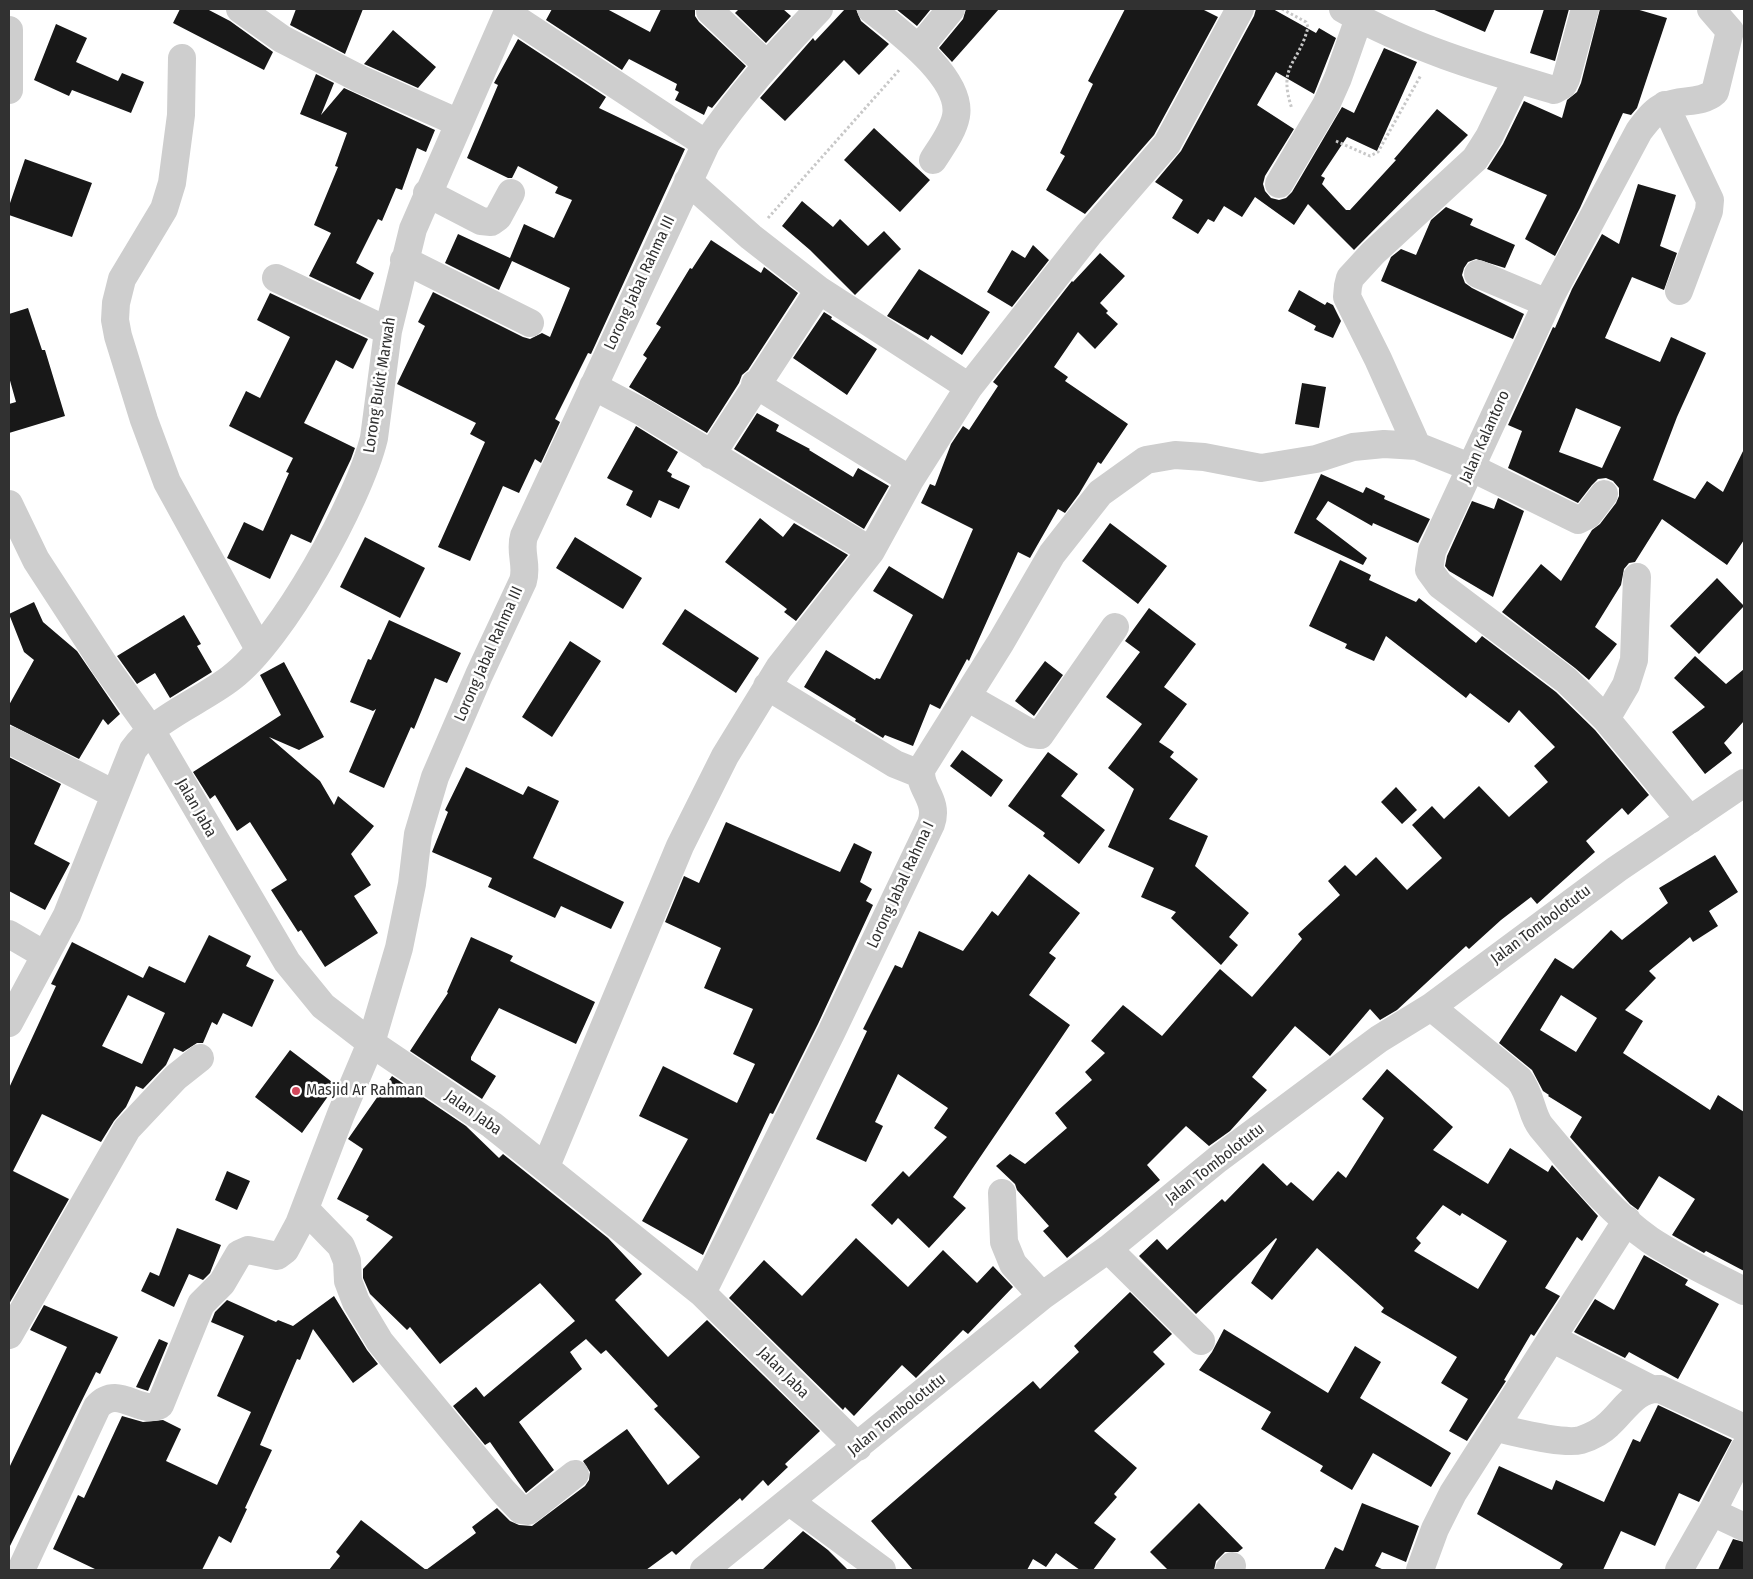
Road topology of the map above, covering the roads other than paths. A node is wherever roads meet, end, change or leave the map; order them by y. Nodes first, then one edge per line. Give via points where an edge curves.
1 (240, 9) edge
2 (819, 9) edge
3 (871, 9) edge
4 (951, 9) edge
5 (1240, 9) edge
6 (1585, 9) edge
7 (1712, 9) edge
8 (508, 11) edge
9 (710, 11) dead end
10 (1351, 14) edge
11 (9, 30) edge
12 (1737, 33) edge
13 (919, 48) junction
14 (182, 58) dead end
15 (766, 64) junction
16 (1517, 79) junction
17 (9, 90) edge
18 (1666, 105) junction
19 (459, 123) junction
20 (706, 144) junction
21 (933, 160) dead end
22 (688, 181) junction
23 (1279, 184) dead end
24 (427, 193) junction
25 (511, 194) dead end
26 (404, 260) junction
27 (1478, 274) dead end
28 (276, 278) dead end
29 (819, 290) junction
30 (1679, 291) dead end
31 (1547, 302) junction
32 (530, 323) dead end
33 (388, 331) junction
34 (755, 384) junction
35 (593, 386) junction
36 (969, 387) junction
37 (1417, 446) junction
38 (711, 455) junction
39 (1472, 468) junction
40 (910, 480) junction
41 (1604, 494) dead end
42 (9, 504) edge
43 (871, 551) junction
44 (1637, 577) dead end
45 (1115, 627) dead end
46 (259, 649) junction
47 (767, 686) junction
48 (967, 696) junction
49 (1606, 719) junction
50 (151, 730) junction
51 (9, 740) edge
52 (920, 774) junction
53 (1744, 783) edge
54 (114, 794) junction
55 (1690, 820) junction
56 (9, 934) edge
57 (45, 955) junction
58 (1431, 1008) junction
59 (9, 1023) edge
60 (371, 1043) junction
61 (200, 1058) dead end
62 (546, 1166) junction
63 (1002, 1193) dead end
64 (305, 1209) junction
65 (1627, 1220) junction
66 (1108, 1249) junction
67 (1744, 1291) edge
68 (702, 1293) junction
69 (1042, 1296) junction
70 (9, 1335) edge
71 (1553, 1339) junction
72 (1201, 1341) dead end
73 (1651, 1388) junction
74 (1496, 1428) junction
75 (1744, 1428) edge
76 (858, 1447) junction
77 (1744, 1450) edge
78 (575, 1474) dead end
79 (790, 1502) junction
80 (1712, 1512) junction
81 (1744, 1527) edge
82 (25, 1561) edge
83 (704, 1570) edge
84 (882, 1570) edge
85 (1420, 1570) edge
86 (1678, 1570) edge

1 - 19 street via 282,39 360,79
2 - 15 street, Lorong Jabal Rahma III
3 - 13 street
4 - 13 street
5 - 36 street via 1167,144 1089,234
6 - 16 street via 1563,85 1554,90
7 - 12 street
8 - 19 street, Lorong Bukit Marwah
8 - 20 street
9 - 15 street
10 - 16 street via 1433,51
10 - 23 street via 1338,78
11 - 17 street
12 - 18 street, Jalan Kalantoro via 1715,92 1708,97
13 - 21 street via 941,74 957,109 954,124
14 - 46 street via 181,115 172,183 164,209 122,279 115,320 144,420 168,482
15 - 20 street, Lorong Jabal Rahma III
16 - 37 street via 1489,138 1475,159 1350,278 1347,297
18 - 30 street via 1710,200 1709,211
18 - 31 street, Jalan Kalantoro via 1653,114 1639,131
19 - 24 street, Lorong Bukit Marwah
20 - 22 street, Lorong Jabal Rahma III
22 - 29 street via 751,237
22 - 35 street, Lorong Jabal Rahma III
24 - 25 street via 486,222 498,217
24 - 26 street, Lorong Bukit Marwah
26 - 32 street
26 - 33 street, Lorong Bukit Marwah
27 - 31 street
28 - 33 street
29 - 34 street
29 - 36 street
31 - 39 street, Jalan Kalantoro
33 - 46 street, Lorong Bukit Marwah via 374,438 366,465 313,571
34 - 38 street
34 - 40 street
35 - 38 street
35 - 60 street, Lorong Jabal Rahma III via 524,536 521,546 525,568 523,581 435,777 418,834 399,948
36 - 40 street
37 - 39 street
37 - 48 street via 1353,446 1316,459 1261,468 1204,457 1174,455 1146,460 1100,493 1052,554
38 - 43 street
39 - 41 street via 1578,520 1588,515
39 - 49 street, Jalan Kalantoro via 1432,551 1429,570 1432,576 1566,680
40 - 43 street
42 - 50 street, Jalan Jaba via 50,584
43 - 47 street
44 - 49 street via 1634,660 1626,685
45 - 48 street via 1040,735 1032,734
46 - 50 street, Lorong Bukit Marwah via 231,678
47 - 52 street via 895,764
47 - 62 street via 701,801
48 - 52 street
49 - 55 street, Jalan Kalantoro
50 - 54 street, Lorong Bukit Marwah via 134,750
50 - 60 street, Jalan Jaba via 287,962 323,1006
51 - 54 street
52 - 68 street, Lorong Jabal Rahma I via 934,807 931,824
53 - 55 street, Jalan Tombolotutu
54 - 57 street, Lorong Bukit Marwah via 70,907
55 - 58 street, Jalan Tombolotutu via 1617,869
56 - 57 street
57 - 59 street, Lorong Bukit Marwah
58 - 65 street via 1519,1079 1527,1089 1539,1125 1580,1174
58 - 66 street, Jalan Tombolotutu via 1379,1039 1249,1136
60 - 62 street, Jalan Jaba
60 - 64 street, Lorong Jabal Rahma III
61 - 70 street via 170,1083 127,1129
62 - 68 street, Jalan Jaba
63 - 69 street via 1004,1242 1013,1264
64 - 78 street via 341,1246 356,1302 380,1342 521,1510 528,1511
64 - 82 street, Lorong Jabal Rahma III via 285,1250 273,1256 243,1251 234,1260 222,1283 204,1300 160,1405 154,1408 117,1397 102,1401 96,1407
65 - 67 street via 1661,1246
65 - 71 street
66 - 69 street, Jalan Tombolotutu
66 - 72 street
68 - 76 street, Jalan Jaba
69 - 76 street, Jalan Tombolotutu
71 - 73 street
71 - 74 street
73 - 74 street via 1607,1426 1579,1441
73 - 75 street
74 - 85 street via 1453,1493
76 - 79 street, Jalan Tombolotutu
77 - 80 street
79 - 83 street, Jalan Tombolotutu
79 - 84 street
80 - 81 street
80 - 86 street

